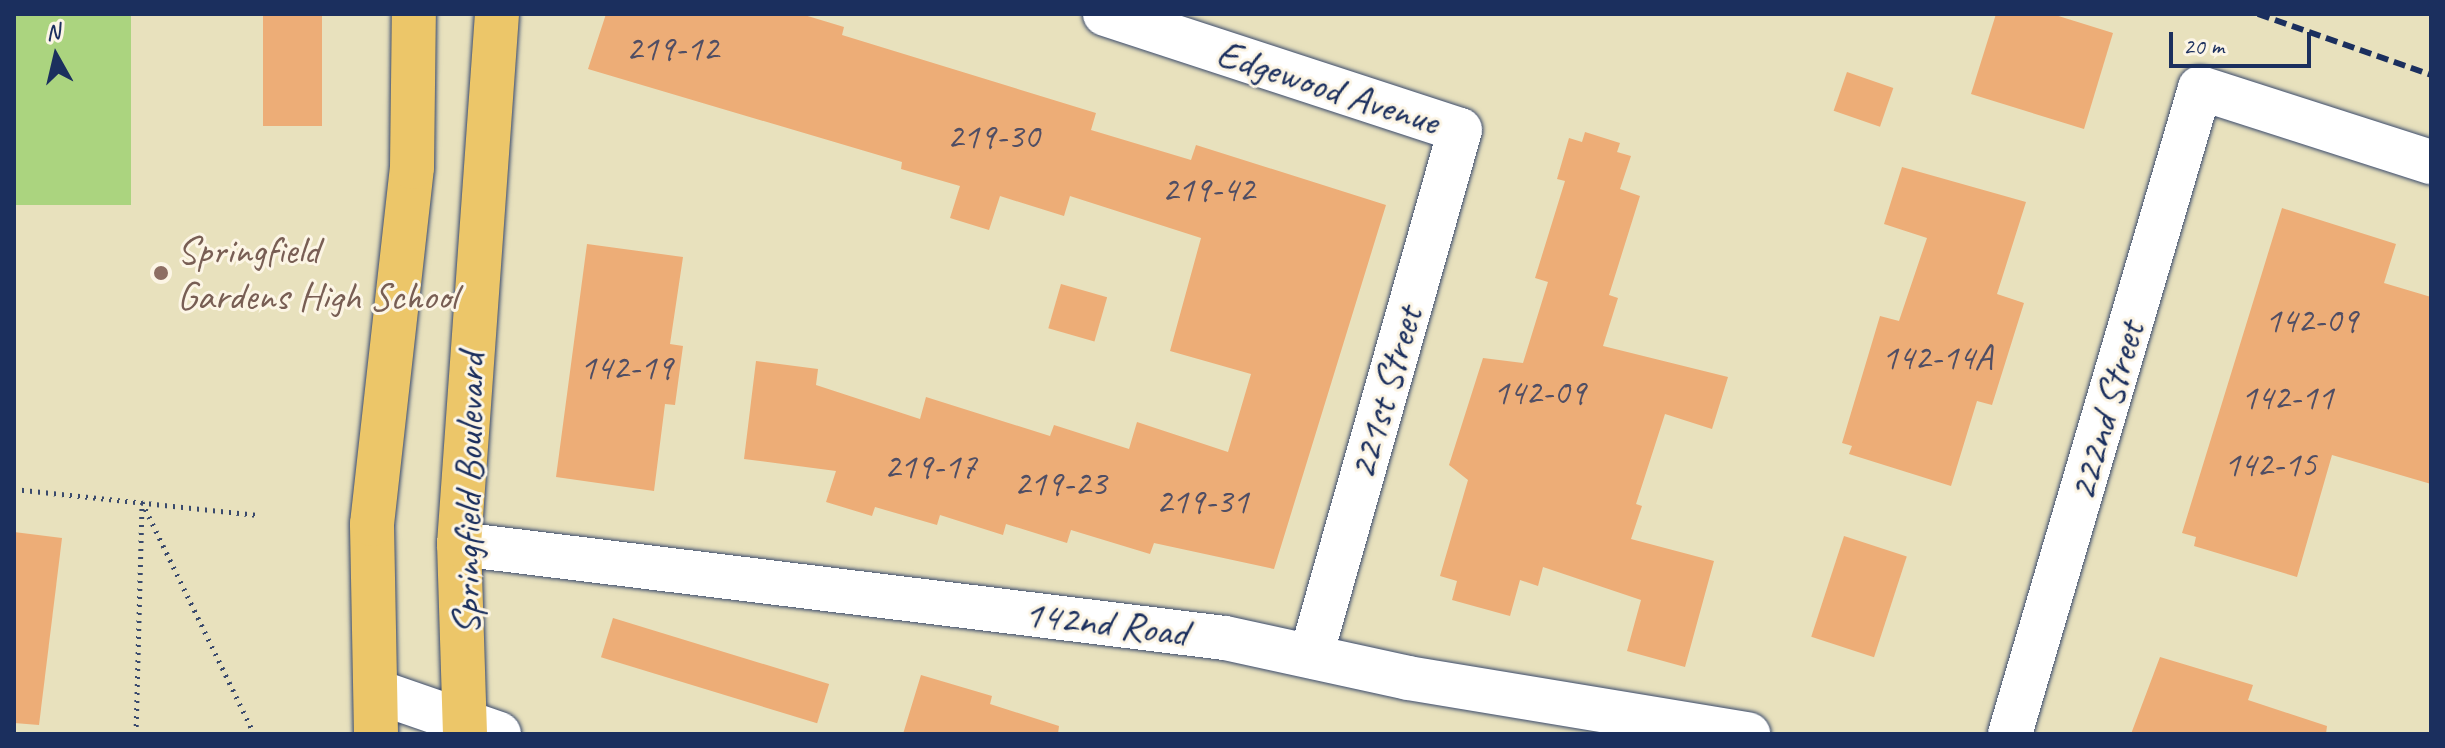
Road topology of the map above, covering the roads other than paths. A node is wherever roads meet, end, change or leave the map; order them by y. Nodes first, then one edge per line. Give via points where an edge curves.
1 (414, 14) edge
2 (497, 14) edge
3 (1105, 14) edge
4 (1460, 130) joint
5 (2431, 162) edge
6 (459, 544) junction
7 (1311, 656) junction
8 (377, 713) edge
9 (477, 730) edge
10 (1748, 734) edge
11 (2010, 734) edge

1 - 8 main road, Springfield Boulevard via 412,167 372,524
2 - 6 main road, Springfield Boulevard
3 - 4 street, Edgewood Avenue
4 - 7 street, 221st Street
5 - 11 street, 222nd Street via 2200,88
6 - 7 street, 142nd Road via 1225,638
6 - 9 main road, Springfield Boulevard
7 - 10 street, 142nd Road
8 - 9 street

